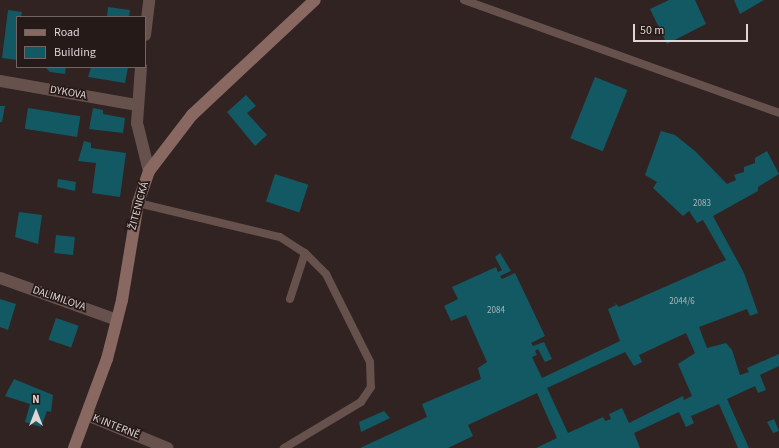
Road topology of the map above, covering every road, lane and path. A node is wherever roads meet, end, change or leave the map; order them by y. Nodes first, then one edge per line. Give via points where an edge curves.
1 (149, 0) edge
2 (314, 0) edge
3 (464, 0) edge
4 (146, 26) edge
5 (141, 68) edge
6 (0, 81) edge
7 (136, 105) junction
8 (779, 113) edge
9 (149, 171) junction
10 (138, 203) junction
11 (305, 253) junction
12 (0, 278) edge
13 (290, 299) dead end
14 (117, 320) junction
15 (87, 415) junction
16 (74, 448) edge
17 (167, 448) edge
18 (284, 448) edge

1 - 4 street
2 - 9 street, ŽITENICKÁ via 192,115
3 - 8 lane
5 - 7 street
6 - 7 street, DYKOVA
7 - 9 street via 139,136
9 - 10 street, ŽITENICKÁ
10 - 11 lane via 280,237
10 - 14 street, ŽITENICKÁ
11 - 13 lane
11 - 18 lane via 326,274 370,362 371,387 361,402
12 - 14 street, DALIMILOVA
14 - 15 street, ŽITENICKÁ
15 - 16 street, ŽITENICKÁ
15 - 17 street, K INTERNĚ

